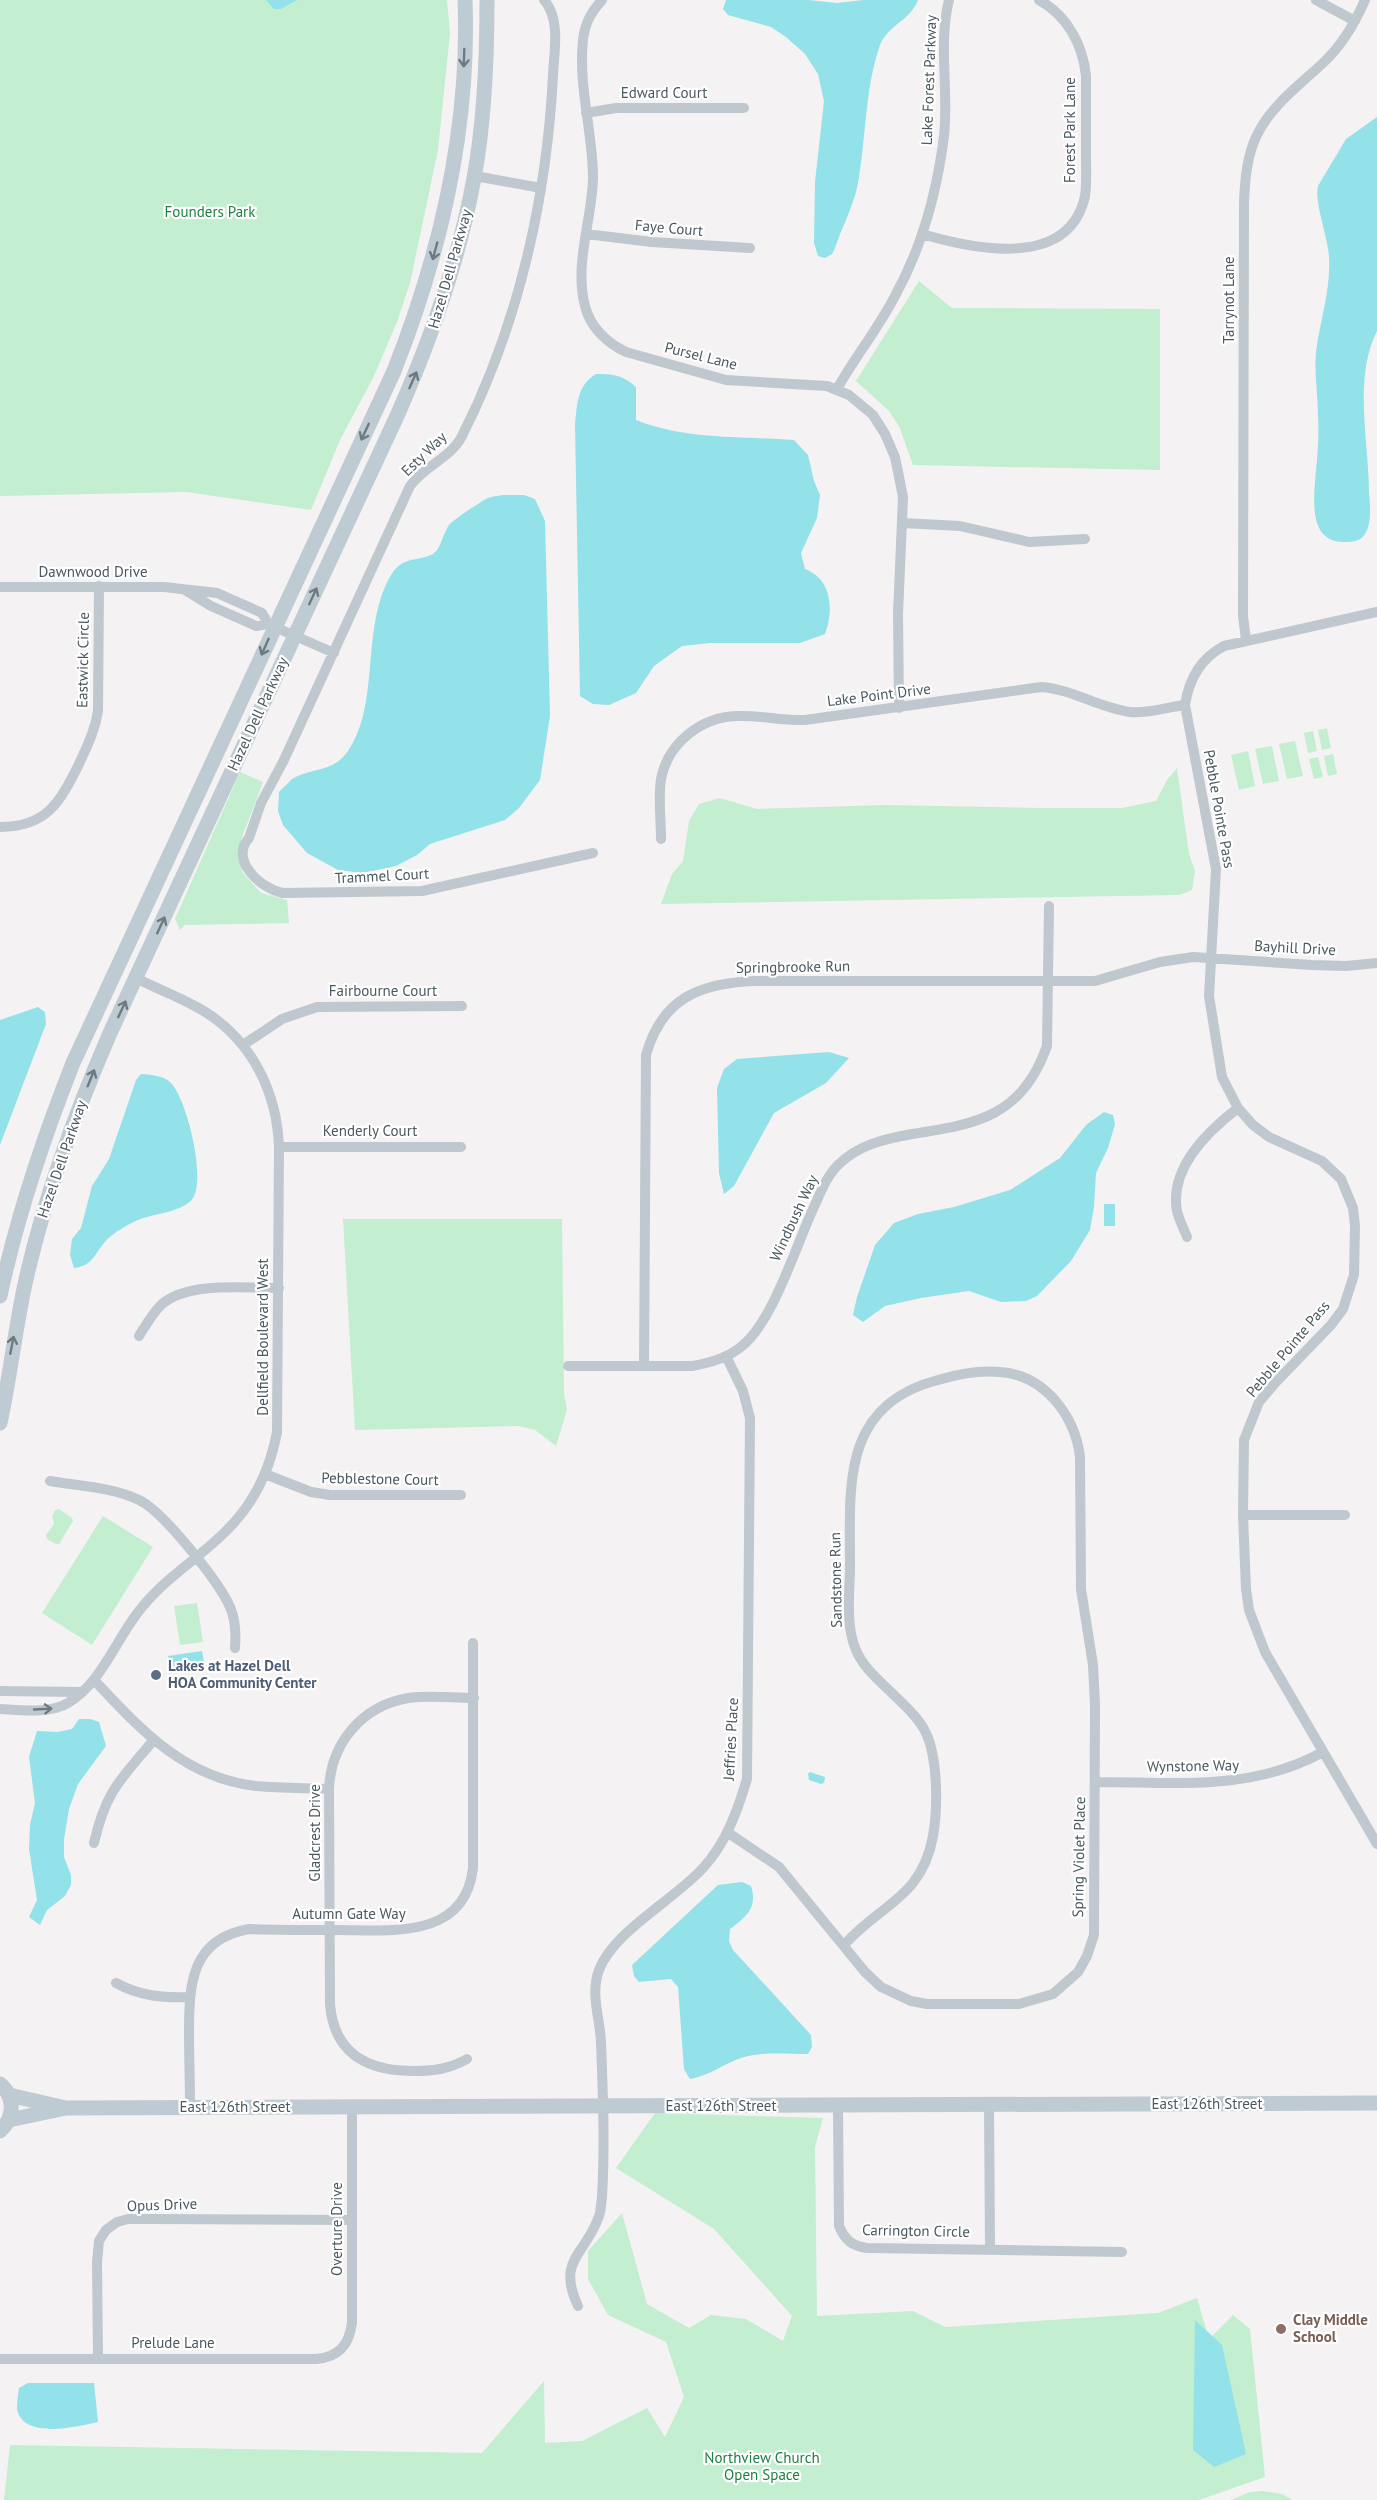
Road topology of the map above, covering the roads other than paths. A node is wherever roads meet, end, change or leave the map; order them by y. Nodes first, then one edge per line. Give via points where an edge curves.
1 (465, 0) edge
2 (487, 0) edge
3 (544, 0) edge
4 (602, 0) edge
5 (949, 0) edge
6 (1039, 0) edge
7 (1316, 0) edge
8 (1365, 0) edge
9 (1057, 5) edge
10 (1354, 21) junction
11 (744, 108) dead end
12 (586, 113) junction
13 (475, 176) junction
14 (541, 188) junction
15 (586, 234) junction
16 (922, 234) junction
17 (750, 248) dead end
18 (837, 389) junction
19 (903, 523) junction
20 (1085, 539) dead end
21 (99, 586) junction
22 (0, 587) edge
23 (1377, 612) edge
24 (272, 625) junction
25 (294, 635) junction
26 (1246, 640) junction
27 (334, 653) junction
28 (1185, 705) junction
29 (899, 708) junction
30 (0, 827) edge
31 (662, 839) dead end
32 (593, 853) dead end
33 (250, 871) joint
34 (1049, 906) dead end
35 (1211, 959) junction
36 (1377, 963) edge
37 (136, 978) junction
38 (1049, 981) junction
39 (462, 1006) dead end
40 (243, 1045) junction
41 (1238, 1108) junction
42 (279, 1147) junction
43 (461, 1147) dead end
44 (1187, 1237) dead end
45 (279, 1288) junction
46 (0, 1296) edge
47 (139, 1336) dead end
48 (726, 1356) junction
49 (568, 1366) dead end
50 (644, 1366) junction
51 (980, 1372) joint
52 (0, 1424) edge
53 (265, 1474) junction
54 (50, 1481) dead end
55 (461, 1495) dead end
56 (1243, 1515) junction
57 (1345, 1515) dead end
58 (195, 1557) junction
59 (473, 1643) dead end
60 (235, 1648) dead end
61 (94, 1680) junction
62 (0, 1691) edge
63 (81, 1692) junction
64 (474, 1698) junction
65 (0, 1710) edge
66 (153, 1741) junction
67 (1323, 1752) junction
68 (1095, 1782) junction
69 (329, 1789) junction
70 (727, 1832) junction
71 (94, 1843) dead end
72 (1377, 1844) edge
73 (330, 1930) junction
74 (844, 1945) junction
75 (116, 1983) dead end
76 (189, 1997) junction
77 (467, 2059) dead end
78 (3, 2085) edge
79 (1377, 2103) edge
80 (838, 2105) junction
81 (989, 2105) junction
82 (602, 2106) junction
83 (190, 2107) junction
84 (352, 2107) junction
85 (66, 2108) junction
86 (3, 2129) edge
87 (351, 2220) junction
88 (990, 2248) junction
89 (1122, 2252) dead end
90 (578, 2306) dead end
91 (343, 2349) joint
92 (98, 2358) junction
93 (0, 2359) edge

1 -> 24 main road, Hazel Dell Parkway via 459,127 450,189 430,270 394,371
2 - 13 main road, Hazel Dell Parkway via 484,93
3 - 14 street, Esty Way via 553,21 554,59
4 - 12 street, Pursel Lane via 590,14 584,31 582,89
5 - 16 street, Lake Forest Parkway via 944,133 937,180
6 - 9 street, Forest Park Lane
7 - 10 street
8 - 10 street, Tarrynot Lane
9 - 16 street, Forest Park Lane via 1076,38 1085,68 1086,185 1075,219 1052,240 1028,248 966,244
10 - 26 street, Tarrynot Lane via 1333,52 1272,112 1256,137 1247,169 1243,580
11 - 12 street, Edward Court via 616,108
12 - 15 street, Pursel Lane via 593,179
13 - 14 street
25 -> 13 main road, Hazel Dell Parkway via 426,349 457,254
14 - 27 street, Esty Way via 517,292 478,400 454,448 410,486
15 - 17 street, Faye Court via 652,243
15 - 18 street, Pursel Lane via 582,278 585,308 612,345 726,380 817,384
16 - 18 street, Lake Forest Parkway via 896,295
18 - 19 street, Pursel Lane via 866,408 885,434 900,477
19 - 20 street via 960,526 1029,542
19 - 29 street, Pursel Lane via 898,614
21 - 22 street, Dawnwood Drive
21 - 24 street, Dawnwood Drive via 185,590 250,624
21 - 30 street, Eastwick Circle via 98,711 94,731 63,796 51,810 27,824
23 - 26 street, Pebble Pointe Pass
24 - 25 street, Dawnwood Drive
24 -> 46 main road, Hazel Dell Parkway via 73,1063 27,1192
25 - 27 street, Dawnwood Drive
37 -> 25 main road, Hazel Dell Parkway
26 - 28 street, Pebble Pointe Pass via 1224,646 1206,658 1192,678
27 - 33 street, Esty Way via 244,843
28 - 29 street, Lake Point Drive via 1131,712 1041,687
28 - 35 street, Pebble Pointe Pass via 1216,869
29 - 31 street, Lake Point Drive via 805,720 727,716 702,724 677,746 663,772
32 - 33 street, Trammel Court via 410,892 283,893 266,888
34 - 38 street, Windbush Way
35 - 36 street, Bayhill Drive via 1346,966
35 - 38 street, Springbrooke Run via 1176,958 1105,980
35 - 41 street, Pebble Pointe Pass via 1209,996 1218,1059
37 - 40 street, Dellfield Boulevard West via 208,1014
52 -> 37 main road, Hazel Dell Parkway via 25,1284 52,1184 92,1077
38 - 48 street, Windbush Way via 1047,1046 1040,1066 1018,1098 985,1118 881,1140 847,1156 821,1191 762,1322 744,1345
38 - 50 street, Springbrooke Run via 731,982 696,991 666,1013 655,1028 646,1055
39 - 40 street, Fairbourne Court via 317,1007 282,1019
40 - 42 street, Dellfield Boulevard West via 271,1098
41 - 44 street via 1210,1131 1186,1164 1176,1204
41 - 56 street, Pebble Pointe Pass via 1269,1137 1322,1161 1341,1179 1353,1208 1356,1254 1343,1309 1259,1402 1250,1422 1244,1440
42 - 43 street, Kenderly Court
42 - 45 street, Dellfield Boulevard West
45 - 47 street via 188,1291 159,1307
45 - 53 street, Dellfield Boulevard West via 279,1416
48 - 50 street, Windbush Way via 692,1366
48 - 70 street, Jeffries Place via 743,1391 750,1418 747,1779
49 - 50 street, Windbush Way
51 - 68 street, Spring Violet Place via 1010,1374 1040,1386 1068,1416 1078,1442 1080,1563 1093,1665
51 - 74 street, Sandstone Run via 908,1390 890,1404 865,1434 853,1467 851,1634 862,1662 925,1732 934,1763 935,1816 929,1853 919,1876 905,1894
53 - 55 street, Pebblestone Court via 330,1495
53 - 58 street, Dellfield Boulevard West via 233,1523
54 - 58 street via 137,1498 158,1512
56 - 57 street
56 - 67 street, Pebble Pointe Pass via 1243,1565 1253,1622 1265,1652
58 - 60 street via 230,1607
58 - 61 street, Dellfield Boulevard West via 143,1606
59 - 64 street, Autumn Gate Way
61 - 63 street, Dellfield Boulevard West
61 - 66 street
62 - 63 street
65 -> 63 street, Dellfield Boulevard West via 56,1708
64 - 69 street, Gladcrest Drive via 410,1698 374,1710 342,1742
64 - 73 street, Autumn Gate Way via 473,1868 463,1899 444,1918 423,1927
66 - 69 street via 214,1777 255,1786
66 - 71 street via 112,1789
67 - 68 street, Wynstone Way via 1288,1769 1239,1781
67 - 72 street, Pebble Pointe Pass
68 - 74 street, Spring Violet Place via 1094,1935 1078,1972 1053,1994 1019,2004 911,2001 881,1987
69 - 73 street, Gladcrest Drive
70 - 74 street, Spring Violet Place via 779,1867
70 - 82 street, Jeffries Place via 703,1868 614,1945 599,1971 595,1988
73 - 76 street, Autumn Gate Way via 249,1929 233,1933 214,1945 198,1963
73 - 77 street, Gladcrest Drive via 331,2013 340,2039 352,2053 371,2065 399,2071 440,2070
75 - 76 street via 158,1998
76 - 83 street, Autumn Gate Way
78 - 85 main road, East 126th Street
78 - 86 main road via 12,2110
79 - 81 main road, East 126th Street
80 - 81 main road, East 126th Street
80 - 82 main road, East 126th Street
80 - 88 street, Carrington Circle via 838,2220 849,2242 867,2248
81 - 88 street
82 - 84 main road, East 126th Street
82 - 90 street, Jeffries Place via 600,2215 572,2264 569,2281
83 - 84 main road, East 126th Street
83 - 85 main road, East 126th Street
84 - 87 street, Overture Drive
85 - 86 main road, East 126th Street
87 - 91 street, Overture Drive via 352,2322
87 - 92 street, Opus Drive via 117,2222 106,2230 98,2247
88 - 89 street, Carrington Circle
91 - 92 street, Prelude Lane via 316,2359
92 - 93 street, Prelude Lane

